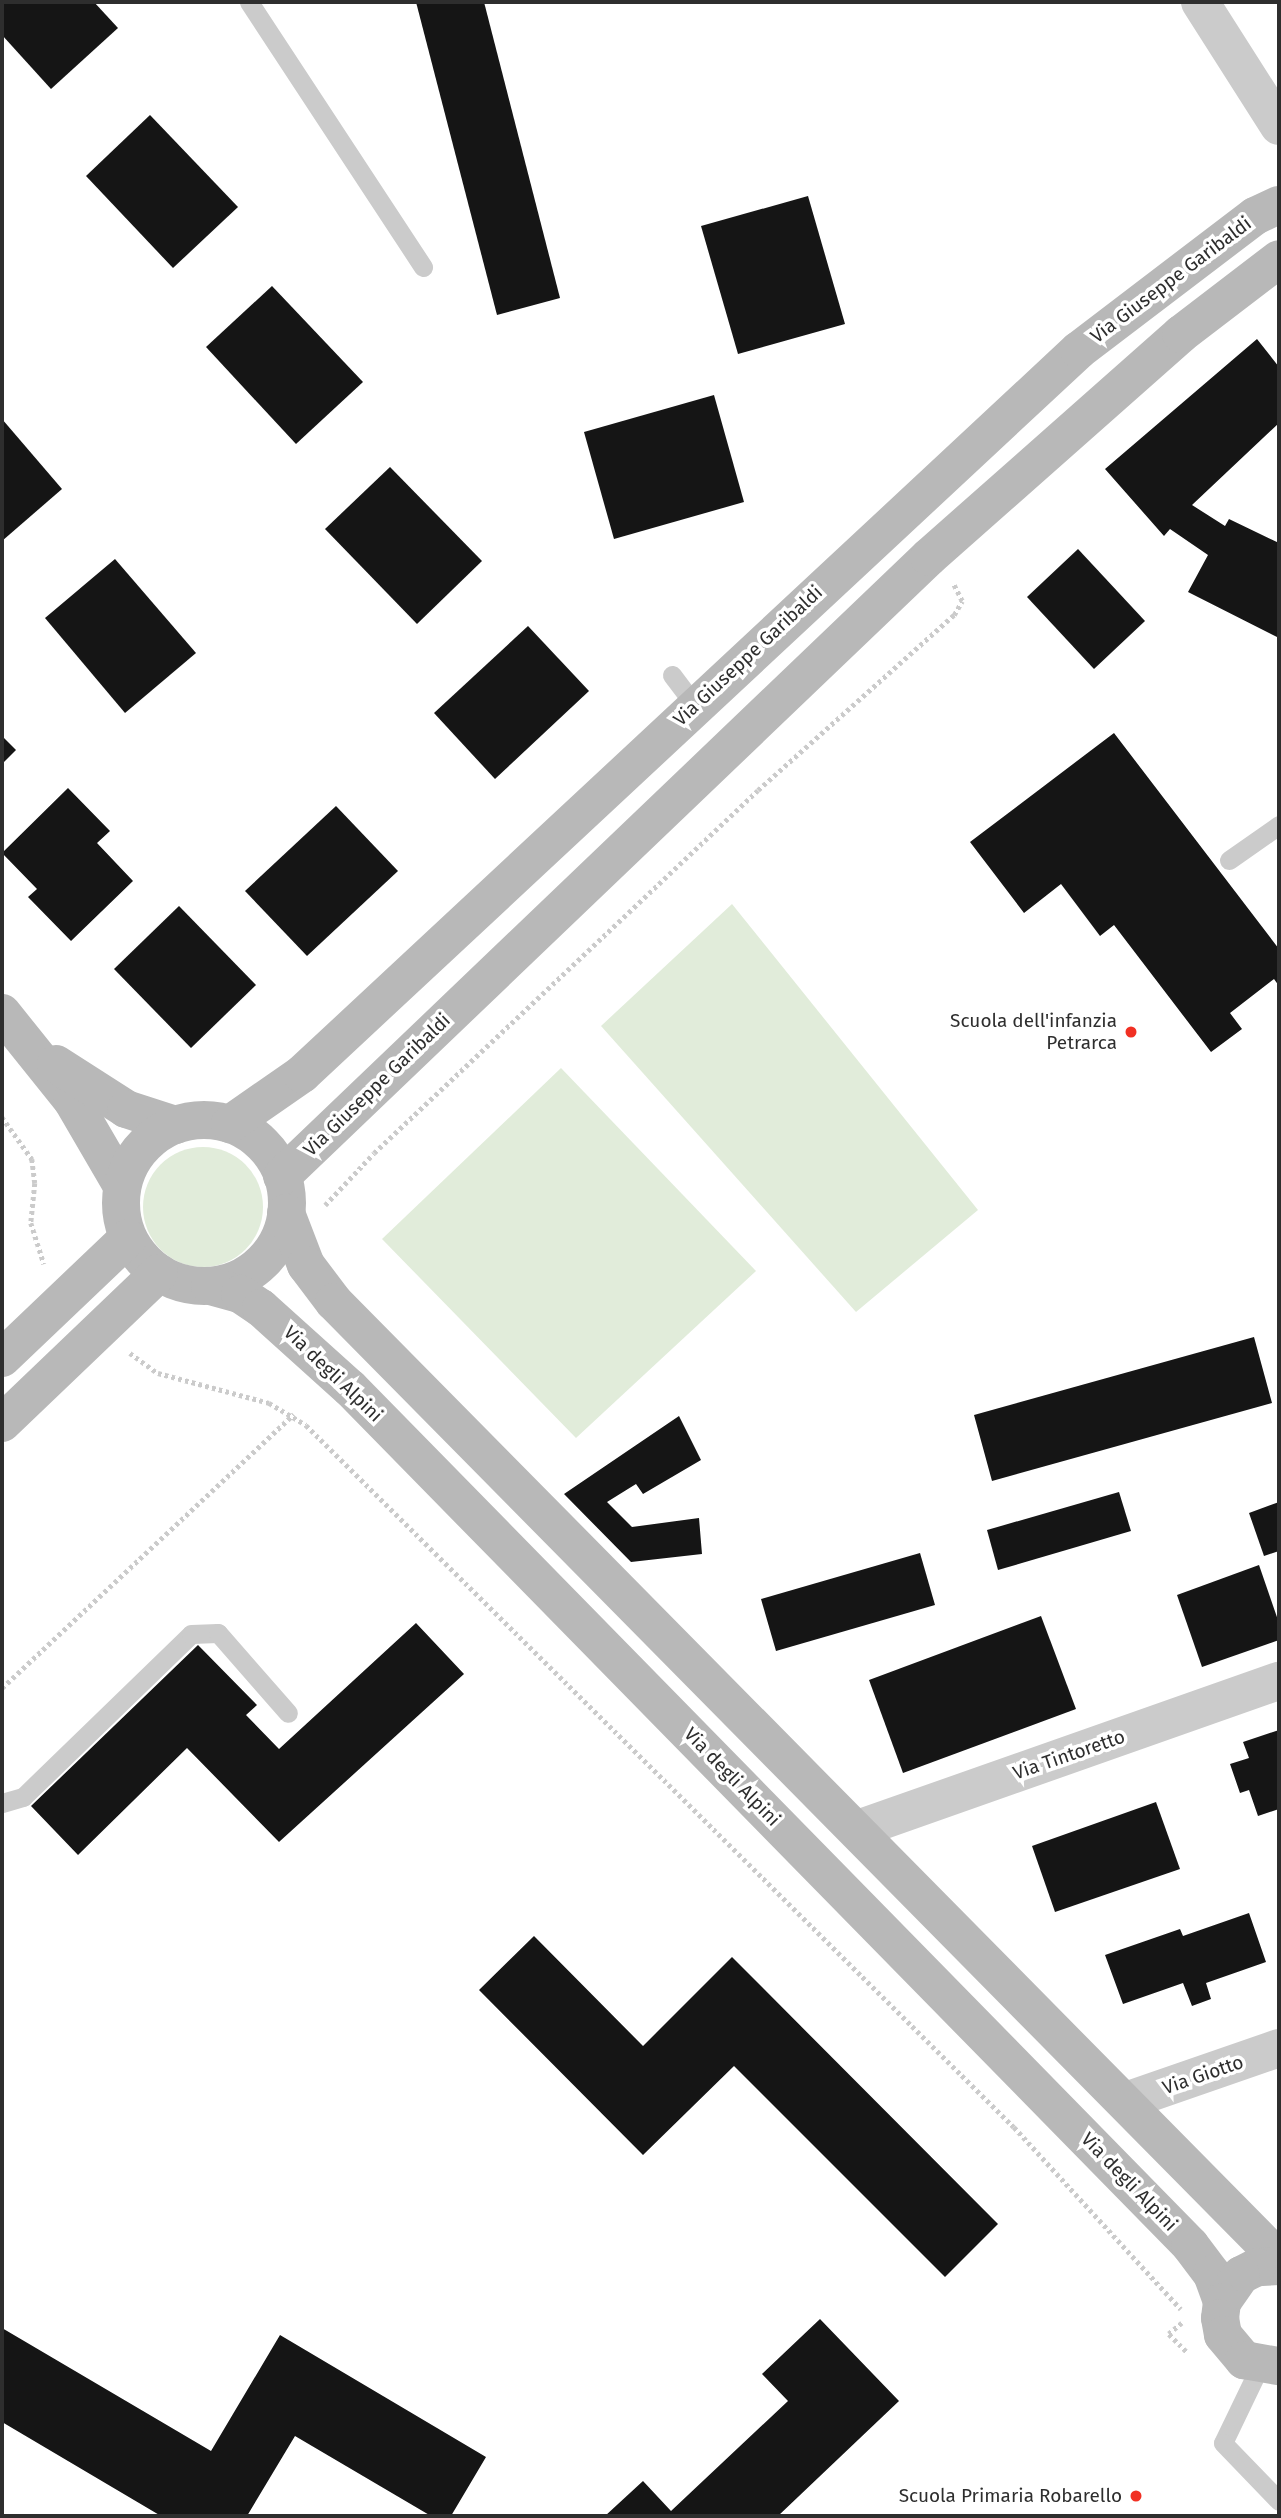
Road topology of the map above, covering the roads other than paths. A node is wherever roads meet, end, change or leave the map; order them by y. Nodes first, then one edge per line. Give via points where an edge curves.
1 (249, 2) edge
2 (1200, 2) edge
3 (1279, 126) edge
4 (1279, 205) edge
5 (1279, 259) edge
6 (423, 267) dead end
7 (672, 676) dead end
8 (695, 706) junction
9 (1279, 825) edge
10 (1229, 860) dead end
11 (2, 1013) edge
12 (34, 1048) junction
13 (230, 1124) junction
14 (175, 1125) junction
15 (282, 1176) junction
16 (122, 1186) junction
17 (304, 1213) junction
18 (128, 1238) junction
19 (159, 1273) junction
20 (210, 1286) junction
21 (2, 1358) edge
22 (2, 1423) edge
23 (1279, 1681) edge
24 (288, 1713) dead end
25 (2, 1803) edge
26 (858, 1829) junction
27 (1279, 2048) edge
28 (1126, 2101) junction
29 (1279, 2259) edge
30 (1279, 2266) edge
31 (1222, 2302) junction
32 (1274, 2367) edge
33 (1279, 2501) edge

1 - 6 lane
2 - 3 street
4 - 8 street, Via Giuseppe Garibaldi via 1255,216 1079,350
5 - 15 street, Via Giuseppe Garibaldi via 1181,334 929,557
7 - 8 lane
8 - 13 street, Via Giuseppe Garibaldi via 302,1074
9 - 10 lane
11 - 12 street
12 - 14 street via 126,1109
12 - 16 street via 78,1110
13 - 14 street via 203,1120
13 - 15 street via 262,1144
14 - 16 street via 140,1150
15 - 17 street
16 - 18 street via 121,1212
17 - 20 street via 258,1265 236,1279
17 - 26 street via 306,1265 334,1302
18 - 19 street
18 - 21 street
19 - 20 street via 183,1283
19 - 22 street
20 - 31 street, Via degli Alpini via 240,1294 261,1308 350,1388 1190,2245 1212,2274
23 - 26 street, Via Tintoretto
24 - 25 lane via 218,1633 191,1634 23,1797
26 - 28 street
27 - 28 street, Via Giotto
28 - 29 street
30 - 31 street via 1256,2267 1241,2275
31 - 32 street, Via degli Alpini via 1223,2335 1244,2360
32 - 33 lane via 1223,2443

